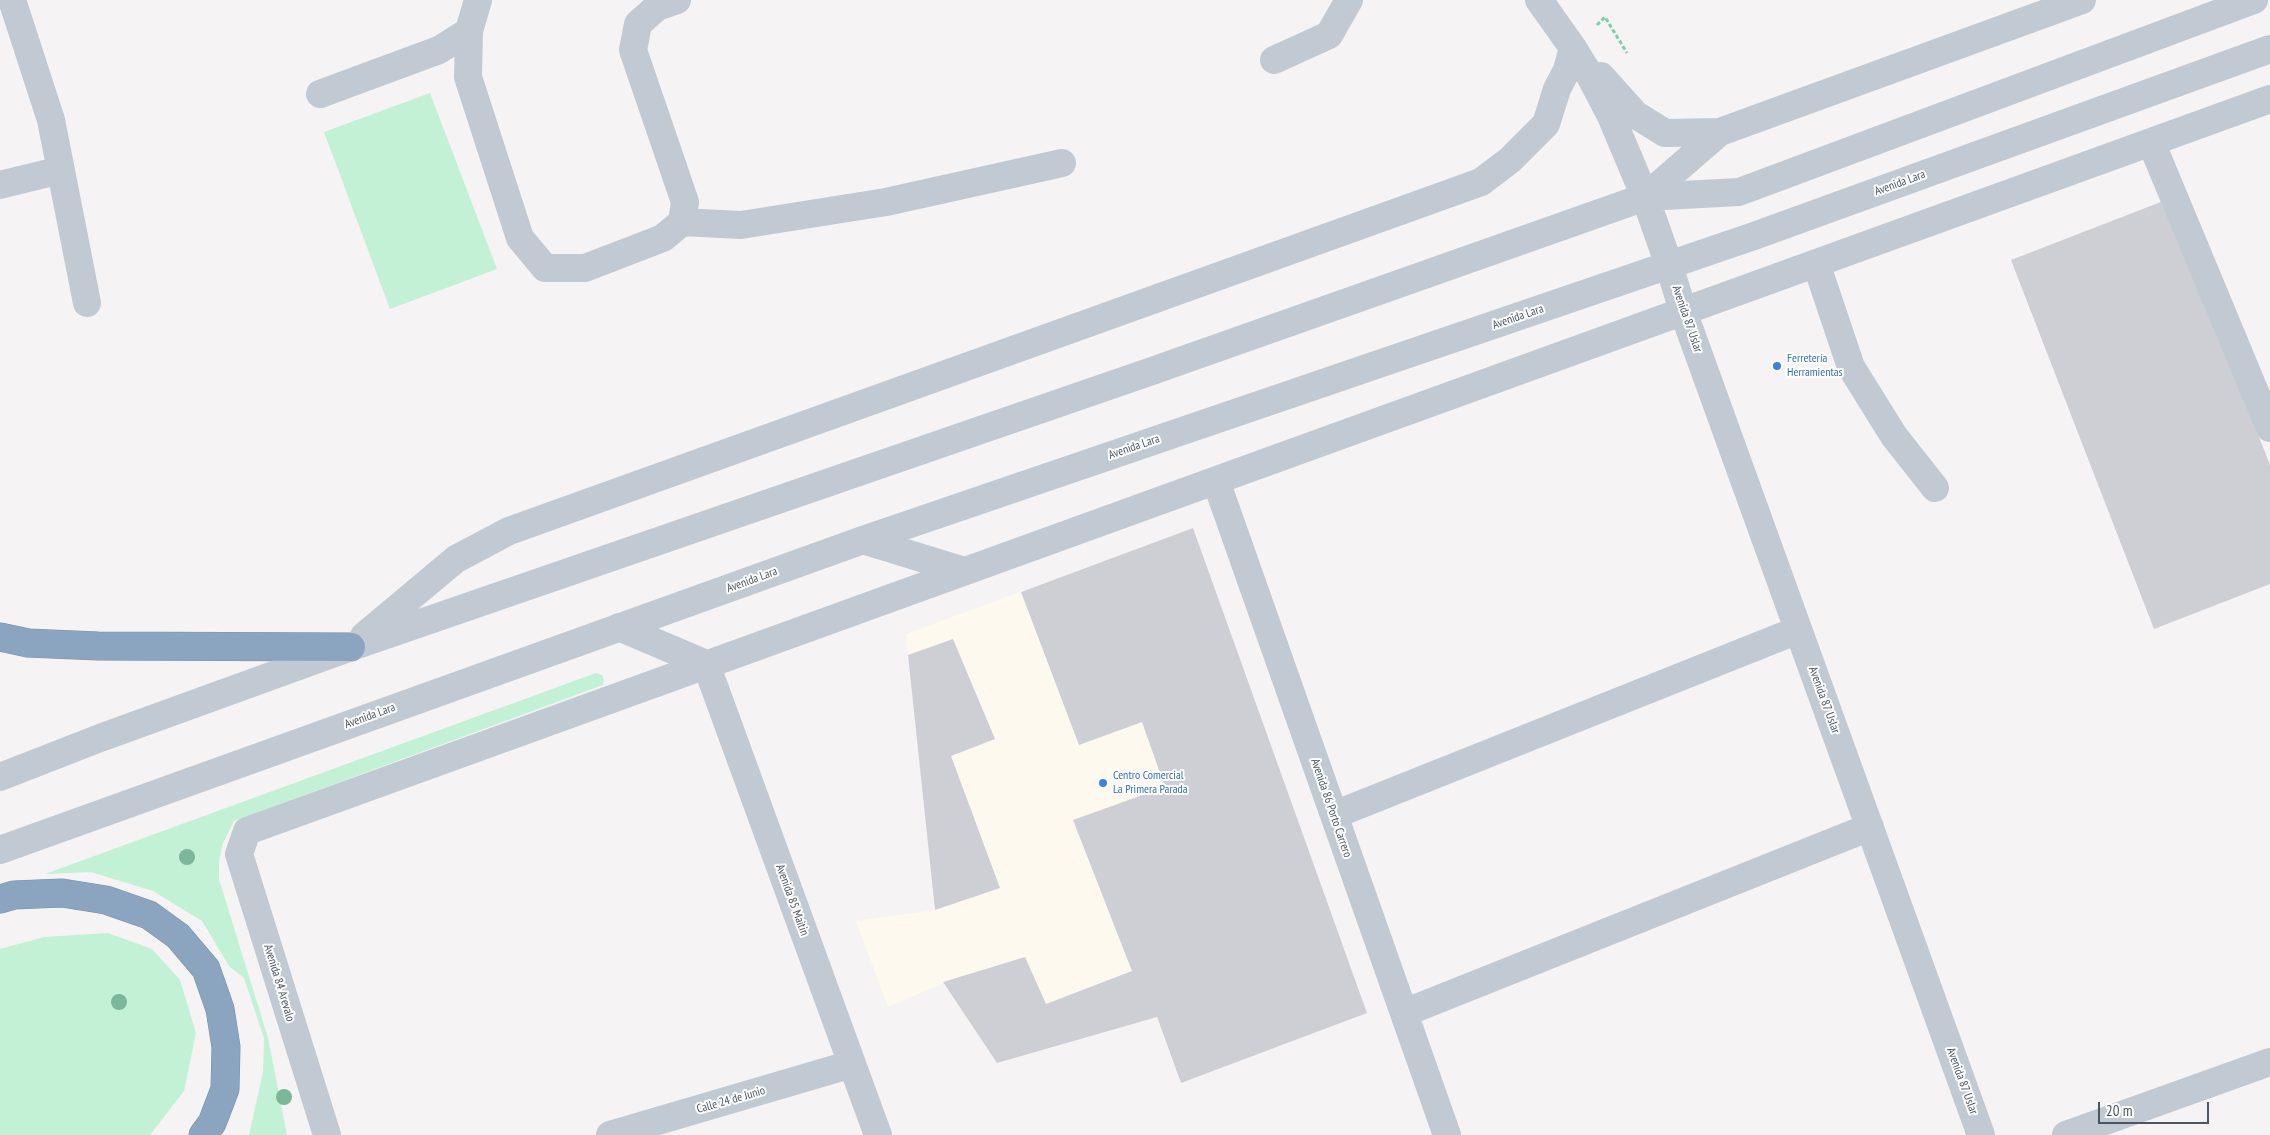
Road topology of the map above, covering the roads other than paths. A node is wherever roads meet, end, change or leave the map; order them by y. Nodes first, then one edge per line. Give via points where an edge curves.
1 (12, 0) edge
2 (478, 0) edge
3 (677, 0) edge
4 (1349, 0) edge
5 (1539, 0) edge
6 (2082, 0) edge
7 (2254, 0) edge
8 (469, 31) junction
9 (1574, 48) junction
10 (2270, 49) edge
11 (1274, 60) dead end
12 (320, 94) dead end
13 (2270, 99) edge
14 (1720, 132) junction
15 (2151, 142) junction
16 (1062, 163) dead end
17 (61, 170) junction
18 (0, 185) edge
19 (1645, 197) junction
20 (682, 222) junction
21 (1816, 263) junction
22 (1669, 265) junction
23 (87, 303) dead end
24 (1682, 311) junction
25 (2270, 428) edge
26 (1216, 481) junction
27 (1935, 488) dead end
28 (863, 540) junction
29 (964, 571) junction
30 (620, 627) junction
31 (1798, 630) junction
32 (0, 637) edge
33 (351, 647) junction
34 (706, 664) junction
35 (0, 777) edge
36 (1334, 816) junction
37 (1870, 826) junction
38 (0, 850) edge
39 (0, 899) edge
40 (1404, 1013) junction
41 (2270, 1062) edge
42 (852, 1064) junction
43 (203, 1135) edge
44 (327, 1135) edge
45 (610, 1135) edge
46 (878, 1135) edge
47 (1447, 1135) edge
48 (1981, 1135) edge
49 (2066, 1135) edge

1 - 17 street via 51,120
2 - 8 street
3 - 20 street via 657,7 638,24 633,50 685,202
4 - 11 street via 1329,35
5 - 9 street
6 - 14 street
7 - 19 street via 1739,192
8 - 12 street via 439,50
8 - 20 street via 470,86 520,238 545,268 585,268 663,238
9 - 14 street via 1636,115 1665,133
9 - 19 street, Avenida 87 Uslar via 1611,116
9 - 33 street via 1546,124 1510,160 1481,182 509,531 456,559
10 - 22 street, Avenida Lara
13 - 15 street
14 - 19 street
15 - 21 street
15 - 25 street
16 - 20 street via 886,202 741,225
17 - 18 street
17 - 23 street
19 - 22 street, Avenida 87 Uslar
19 - 33 street
21 - 24 street
21 - 27 street via 1852,367 1894,436
22 - 24 street, Avenida 87 Uslar
22 - 28 street, Avenida Lara
24 - 26 street
24 - 31 street, Avenida 87 Uslar
26 - 29 street
26 - 36 street, Avenida 86 Porto Carrero
28 - 29 street
28 - 30 street, Avenida Lara
29 - 34 street
30 - 34 street
30 - 38 street, Avenida Lara
31 - 36 street
31 - 37 street, Avenida 87 Uslar
32 - 33 highway via 28,643 98,646
33 - 35 street
34 - 42 street, Avenida 85 Maitin
34 - 44 street, Avenida 84 Arevalo via 247,831 239,854
36 - 40 street, Avenida 86 Porto Carrero
37 - 40 street
37 - 48 street, Avenida 87 Uslar
39 - 43 highway via 14,895 62,893 106,900 149,914 178,936 206,969 220,1009 226,1047 225,1089 212,1123
40 - 47 street, Avenida 86 Porto Carrero
41 - 49 street
42 - 45 street, Calle 24 de Junio
42 - 46 street, Avenida 85 Maitin

